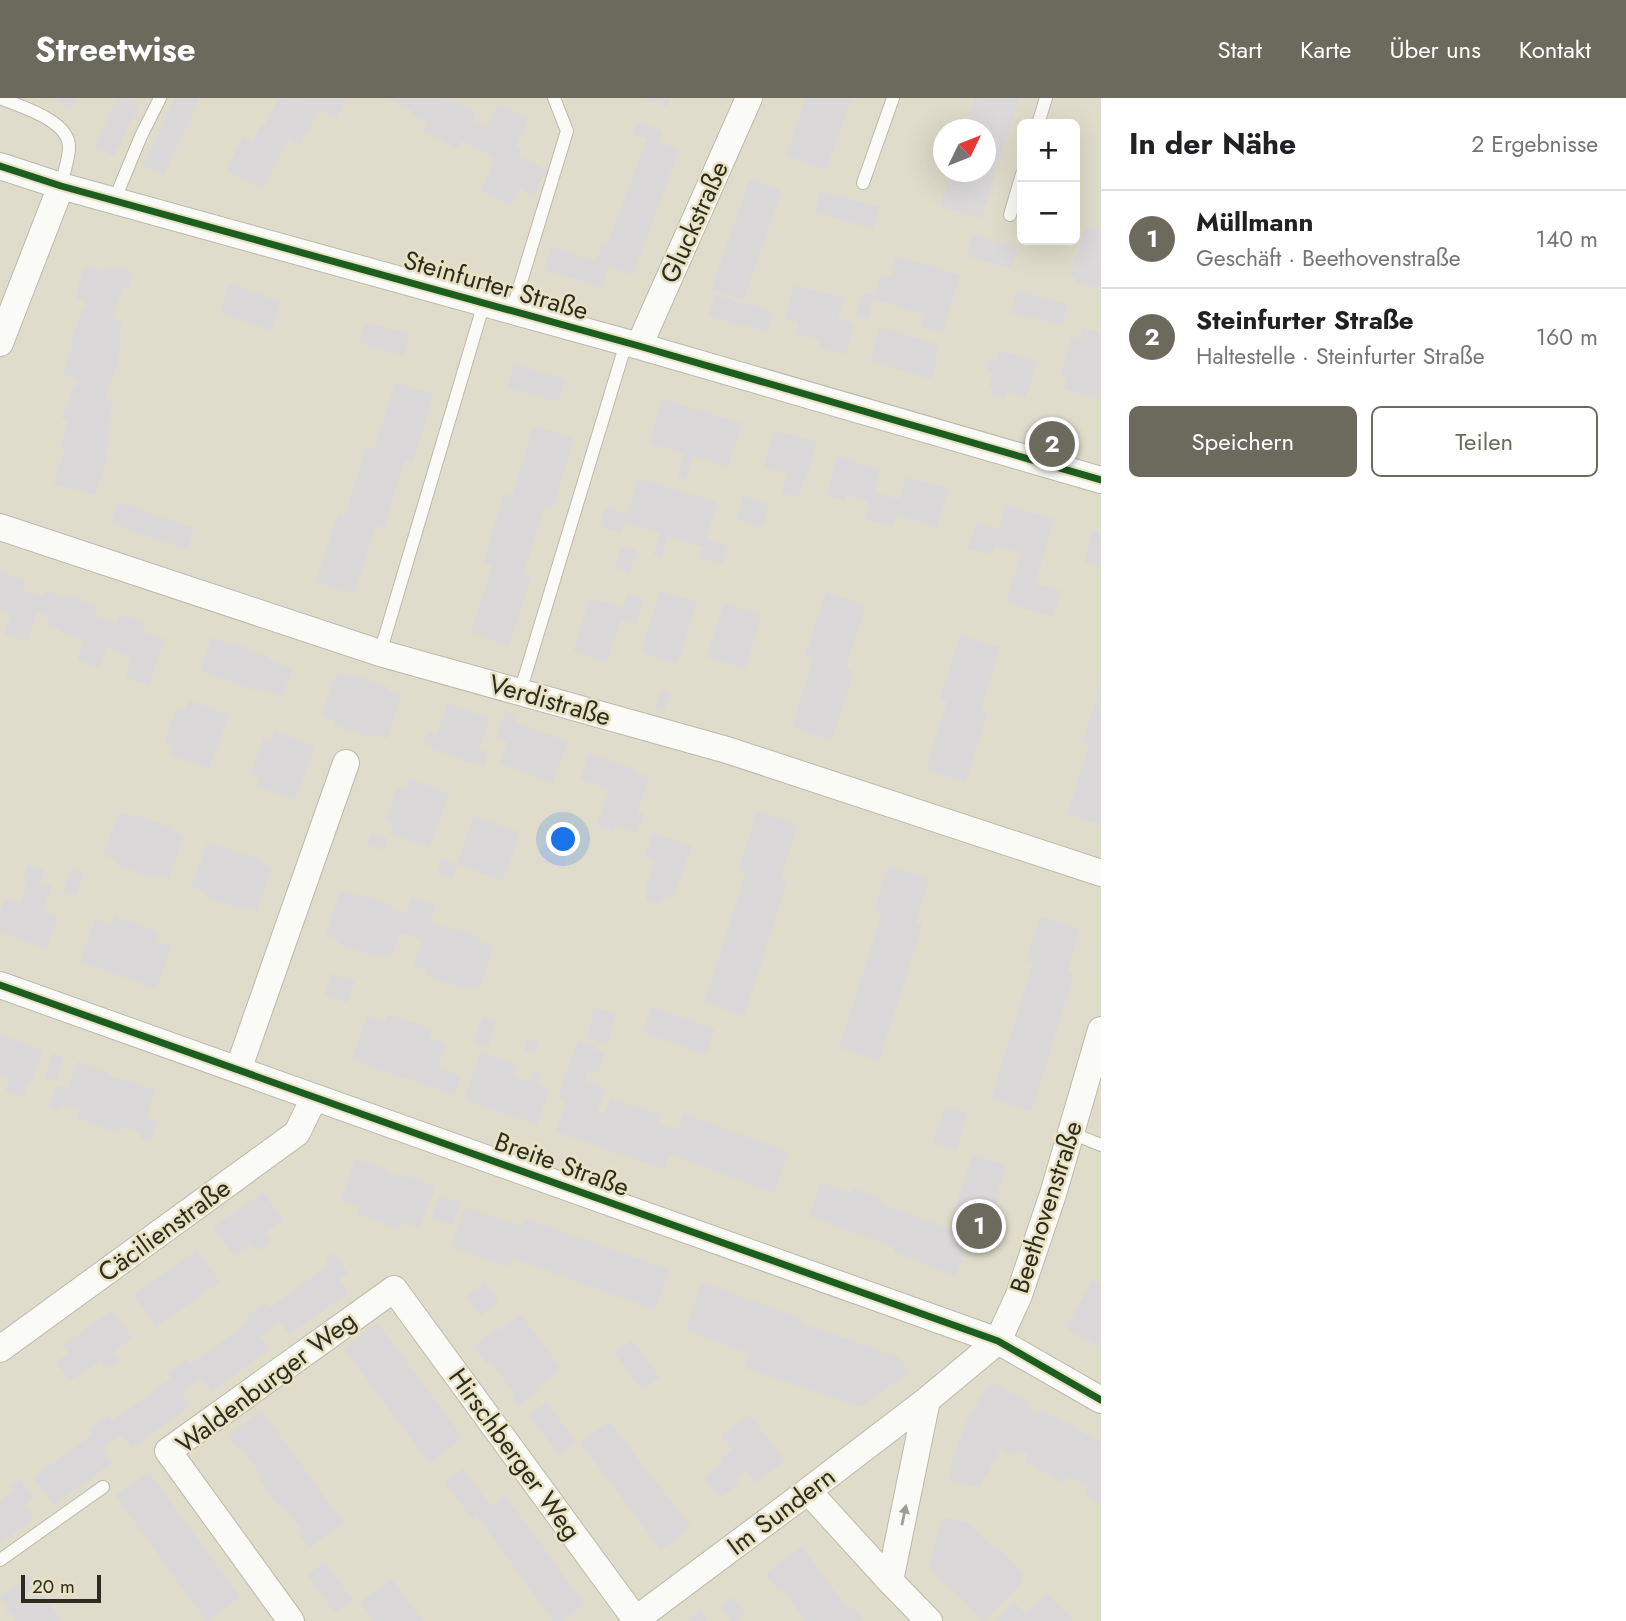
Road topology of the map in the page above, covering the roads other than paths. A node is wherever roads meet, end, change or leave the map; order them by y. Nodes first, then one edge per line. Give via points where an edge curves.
1 (0, 98) edge
2 (160, 98) edge
3 (554, 98) edge
4 (749, 98) edge
5 (892, 98) edge
6 (1046, 98) edge
7 (1040, 119) edge
8 (0, 166) edge
9 (1020, 182) edge
10 (863, 184) dead end
11 (61, 186) junction
12 (114, 201) junction
13 (1010, 215) dead end
14 (484, 303) junction
15 (512, 311) junction
16 (0, 343) edge
17 (632, 345) junction
18 (1101, 480) edge
19 (0, 527) edge
20 (380, 653) junction
21 (520, 692) junction
22 (346, 762) dead end
23 (1101, 873) edge
24 (0, 985) edge
25 (1101, 1030) edge
26 (237, 1070) junction
27 (314, 1098) junction
28 (1071, 1133) junction
29 (1101, 1145) edge
30 (394, 1289) joint
31 (998, 1341) junction
32 (0, 1349) edge
33 (927, 1400) junction
34 (1101, 1400) edge
35 (103, 1487) dead end
36 (808, 1491) junction
37 (0, 1560) edge
38 (890, 1581) junction
39 (635, 1620) edge
40 (291, 1621) edge
41 (929, 1621) edge

1 - 11 lane via 48,119 66,134 69,146
2 - 12 lane
3 - 15 lane via 567,131
4 - 17 street, Gluckstraße
5 - 10 lane
6 - 7 lane
8 - 11 street, Steinfurter Straße
9 - 13 lane
11 - 12 street, Steinfurter Straße
11 - 16 street
12 - 14 street, Steinfurter Straße
14 - 15 street, Steinfurter Straße
14 - 20 lane
15 - 17 street, Steinfurter Straße
17 - 18 street, Steinfurter Straße
17 - 21 lane
19 - 20 street, Verdistraße
20 - 21 street, Verdistraße
21 - 23 street, Verdistraße via 727,750
22 - 26 street
24 - 26 street, Breite Straße
25 - 28 street, Beethovenstraße
26 - 27 street, Breite Straße
27 - 31 street, Breite Straße
27 - 32 street, Cäcilienstraße via 298,1133
28 - 29 lane
28 - 31 street, Beethovenstraße via 1023,1283
30 - 39 street, Hirschberger Weg
30 - 40 street, Waldenburger Weg via 168,1451
31 - 33 street, Im Sundern
31 - 34 street, Breite Straße
33 - 36 street, Im Sundern
38 -> 33 street
35 - 37 lane
36 - 38 street
36 - 39 street, Im Sundern
38 - 41 street

